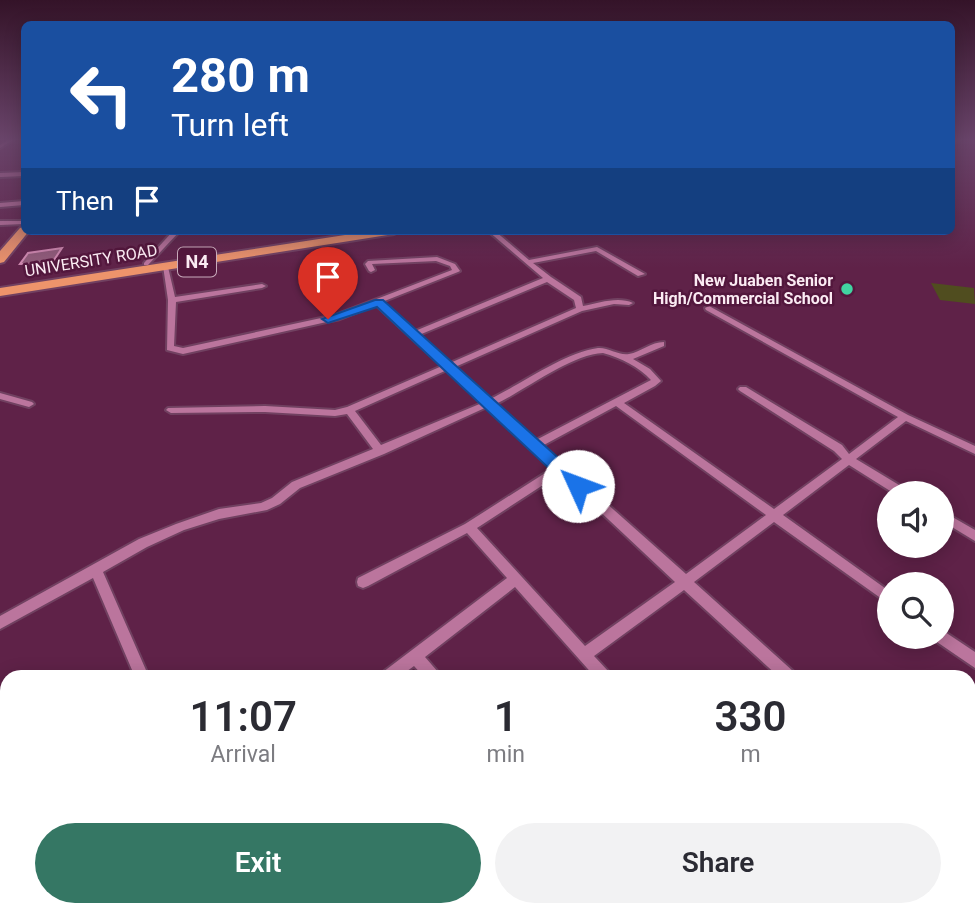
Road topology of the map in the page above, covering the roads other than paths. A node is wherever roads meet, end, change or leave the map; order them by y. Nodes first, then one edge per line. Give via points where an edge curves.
1 (21, 203) edge
2 (0, 205) edge
3 (0, 223) edge
4 (21, 225) edge
5 (21, 228) edge
6 (21, 229) edge
7 (173, 235) edge
8 (336, 235) edge
9 (369, 235) edge
10 (496, 235) edge
11 (0, 248) edge
12 (0, 258) edge
13 (528, 262) junction
14 (146, 264) junction
15 (166, 267) junction
16 (371, 271) dead end
17 (641, 274) dead end
18 (548, 279) junction
19 (262, 286) dead end
20 (2, 287) edge
21 (172, 300) junction
22 (379, 303) junction
23 (628, 303) dead end
24 (709, 308) dead end
25 (580, 309) junction
26 (413, 335) junction
27 (661, 344) dead end
28 (627, 358) junction
29 (448, 366) junction
30 (743, 390) dead end
31 (0, 396) edge
32 (489, 403) junction
33 (618, 403) junction
34 (29, 404) dead end
35 (171, 410) dead end
36 (349, 410) junction
37 (905, 417) junction
38 (535, 445) junction
39 (975, 450) edge
40 (380, 451) junction
41 (848, 459) junction
42 (560, 469) junction
43 (884, 481) edge
44 (773, 514) junction
45 (954, 523) edge
46 (469, 527) junction
47 (975, 536) edge
48 (96, 571) junction
49 (514, 580) junction
50 (363, 582) dead end
51 (687, 583) junction
52 (877, 589) edge
53 (0, 623) edge
54 (954, 645) edge
55 (584, 655) junction
56 (415, 656) junction
57 (975, 661) edge
58 (139, 670) edge
59 (397, 670) edge
60 (427, 670) edge
61 (598, 670) edge
62 (781, 670) edge

1 - 2 street
3 - 4 street
5 - 11 highway
6 - 12 highway
7 - 14 street
8 - 14 highway, UNIVERSITY ROAD / N4
9 - 15 highway, UNIVERSITY ROAD / N4
10 - 13 street
13 - 17 street via 594,249
13 - 18 street
14 - 20 highway, UNIVERSITY ROAD / N4
15 - 20 highway, UNIVERSITY ROAD / N4
15 - 21 street
16 - 22 street via 370,262 437,259 456,271
18 - 25 street via 578,299
18 - 26 street
19 - 21 street
21 - 22 street via 170,348 183,351 337,317
22 - 26 street
23 - 25 street
24 - 37 street
25 - 29 street
26 - 29 street
27 - 28 street
28 - 32 street via 598,350
28 - 33 street via 656,381
29 - 32 street
29 - 36 street
30 - 41 street via 838,448
31 - 34 street
32 - 38 street
32 - 40 street
33 - 38 street
33 - 44 street
35 - 36 street
36 - 40 street
37 - 39 street
37 - 41 street
38 - 42 street
40 - 48 street via 296,485 263,507 219,514 180,527
41 - 43 street
41 - 44 street
42 - 46 street
42 - 51 street
44 - 51 street
44 - 52 street
45 - 47 street
46 - 49 street
46 - 50 street
48 - 53 street
48 - 58 street
49 - 55 street
49 - 56 street
51 - 55 street
51 - 62 street
54 - 57 street
55 - 61 street
56 - 59 street
56 - 60 street

